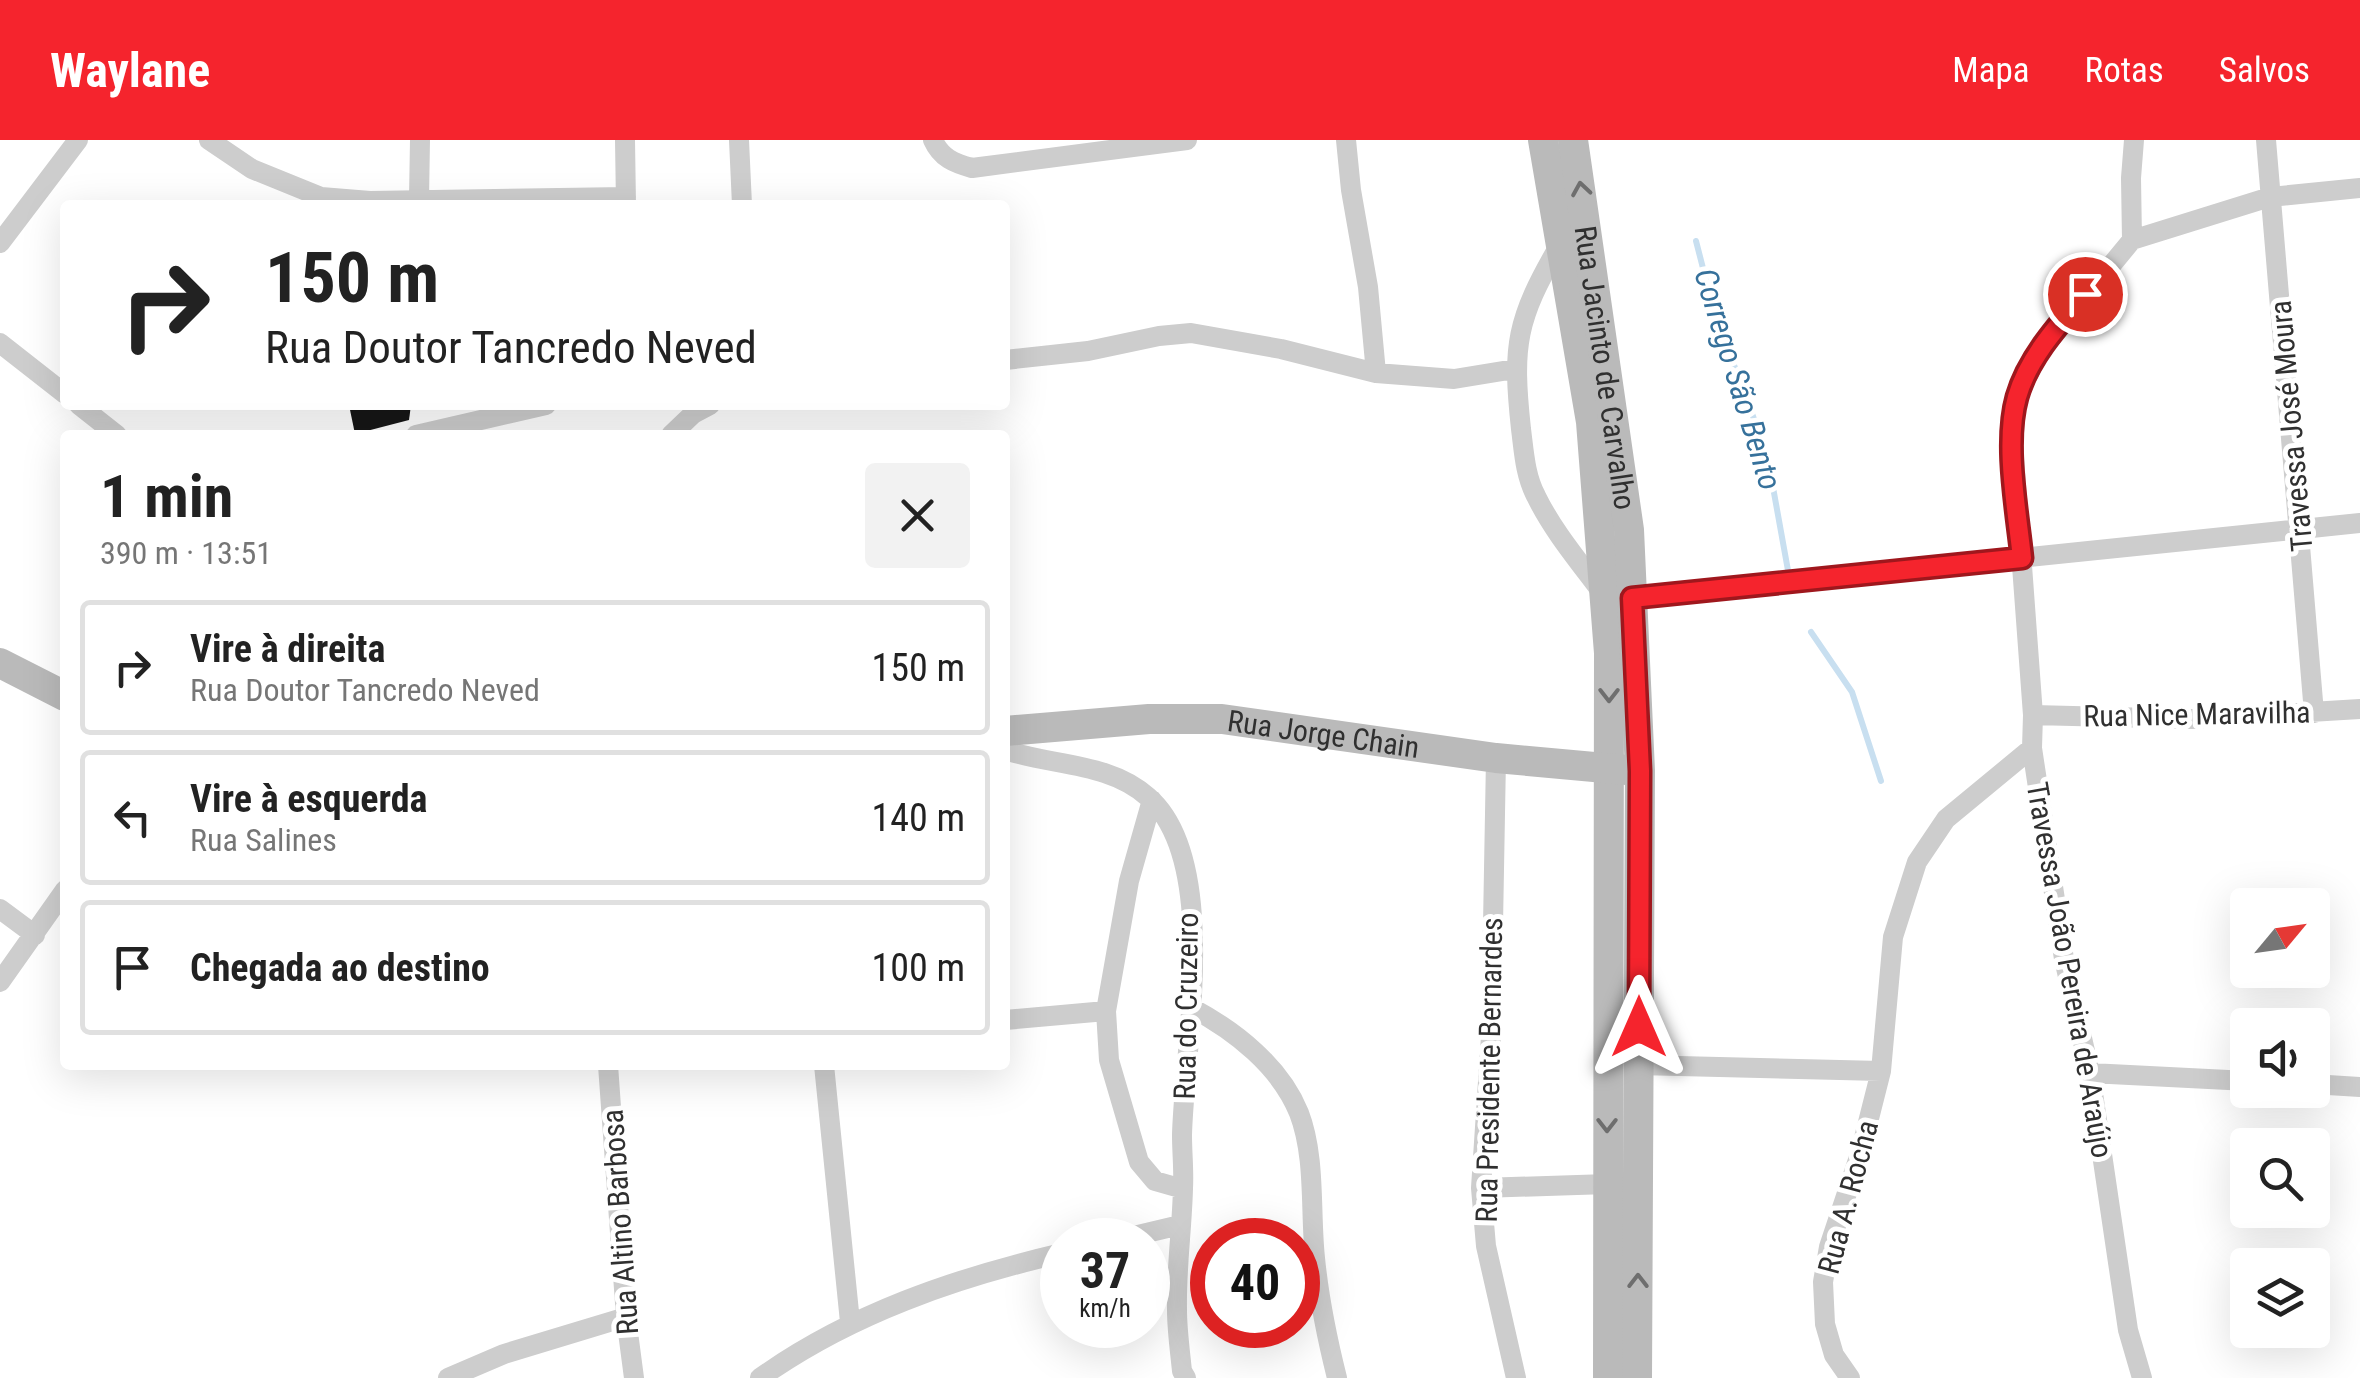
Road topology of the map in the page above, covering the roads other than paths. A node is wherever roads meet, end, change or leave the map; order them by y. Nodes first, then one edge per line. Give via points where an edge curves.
1 (78, 140) edge
2 (208, 140) edge
3 (420, 140) edge
4 (625, 140) edge
5 (739, 140) edge
6 (933, 140) edge
7 (1187, 140) edge
8 (1346, 140) edge
9 (1543, 140) edge
10 (1573, 140) edge
11 (2134, 140) edge
12 (2266, 140) edge
13 (2360, 188) edge
14 (2270, 198) junction
15 (418, 199) junction
16 (318, 200) edge
17 (402, 200) edge
18 (522, 200) edge
19 (626, 200) edge
20 (742, 200) edge
21 (2132, 240) junction
22 (0, 242) edge
23 (1559, 246) junction
24 (0, 343) edge
25 (1010, 359) edge
26 (1515, 370) junction
27 (1376, 373) junction
28 (60, 390) edge
29 (86, 410) edge
30 (524, 410) edge
31 (701, 410) edge
32 (1603, 421) junction
33 (112, 430) edge
34 (438, 430) edge
35 (676, 430) edge
36 (2360, 523) edge
37 (2300, 529) junction
38 (2022, 558) junction
39 (1619, 598) junction
40 (0, 663) edge
41 (60, 693) edge
42 (2360, 709) edge
43 (2314, 713) junction
44 (2033, 715) junction
45 (1010, 731) edge
46 (2032, 748) junction
47 (1010, 751) edge
48 (1496, 758) junction
49 (1608, 768) junction
50 (1640, 771) junction
51 (1152, 800) junction
52 (1624, 838) junction
53 (60, 898) edge
54 (0, 909) edge
55 (35, 936) junction
56 (0, 982) edge
57 (1192, 1008) junction
58 (1106, 1011) junction
59 (1010, 1020) edge
60 (1638, 1065) junction
61 (608, 1070) edge
62 (825, 1070) edge
63 (1881, 1071) junction
64 (2090, 1073) junction
65 (2230, 1080) edge
66 (2330, 1085) edge
67 (2360, 1086) edge
68 (1608, 1184) junction
69 (1481, 1188) junction
70 (1183, 1189) junction
71 (1180, 1226) junction
72 (1170, 1228) edge
73 (1040, 1260) edge
74 (626, 1317) junction
75 (850, 1322) junction
76 (780, 1372) edge
77 (448, 1378) edge
78 (634, 1378) edge
79 (760, 1378) edge
80 (1186, 1378) edge
81 (1336, 1378) edge
82 (1516, 1378) edge
83 (1608, 1378) edge
84 (1637, 1378) edge
85 (1850, 1378) edge
86 (2142, 1378) edge

1 - 22 street
2 - 16 street via 252,170
3 - 15 street
4 - 19 street
5 - 20 street
6 - 7 street via 952,162 972,168
8 - 27 street
9 - 23 street
32 -> 10 street, Rua Jacinto de Carvalho
11 - 21 street
12 - 14 street, Travessa José Moura
13 - 14 street
14 - 21 street
14 - 37 street, Travessa José Moura
15 - 17 street
15 - 18 street
21 - 38 street, Travessa João Pereira de Araújo via 2039,353 2016,398 2012,430
23 - 26 street via 1520,325
23 - 32 street
24 - 28 street
25 - 27 street via 1192,333
26 - 27 street via 1454,379
26 - 39 street via 1533,492 1549,520
29 - 33 street
30 - 34 street
31 - 35 street
32 - 39 street, Rua Jacinto de Carvalho via 1629,530
36 - 37 street
37 - 38 street
37 - 43 street, Travessa José Moura
38 - 39 street
38 - 44 street, Travessa João Pereira de Araújo
39 -> 49 street
39 - 50 street
40 - 41 street
42 - 43 street, Rua Nice Maravilha
43 - 44 street, Rua Nice Maravilha via 2192,719
44 - 46 street, Travessa João Pereira de Araújo
45 - 48 street, Rua Jorge Chain via 1222,719
46 - 63 street, Rua A. Rocha via 1946,819 1917,862 1894,937
46 - 64 street, Travessa João Pereira de Araújo via 2064,959
47 - 51 street, Rua do Cruzeiro via 1102,772
48 - 49 street, Rua Jorge Chain
48 - 69 street, Rua Presidente Bernardes
49 - 50 street, Rua Jorge Chain
49 - 52 street
50 - 52 street
51 - 57 street, Rua do Cruzeiro via 1184,858
51 - 58 street via 1129,881
52 - 60 street
52 -> 68 street
53 - 55 street
54 - 55 street
55 - 56 street
57 - 70 street, Rua do Cruzeiro
57 - 81 street via 1248,1046 1299,1113 1322,1316
58 - 59 street
58 - 70 street via 1109,1060 1139,1162 1155,1181
60 - 63 street
84 -> 60 street
61 - 74 street, Rua Altino Barbosa
62 - 75 street
63 - 85 street, Rua A. Rocha via 1823,1282 1834,1356
64 - 65 street
64 - 86 street, Travessa João Pereira de Araújo via 2128,1330
66 - 67 street
68 - 69 street
68 - 83 street
69 - 82 street, Rua Presidente Bernardes via 1486,1246
70 - 71 street, Rua do Cruzeiro
71 - 72 street
71 - 80 street, Rua do Cruzeiro via 1176,1312
73 - 75 street
74 - 77 street
74 - 78 street, Rua Altino Barbosa
75 - 76 street
76 - 79 street

